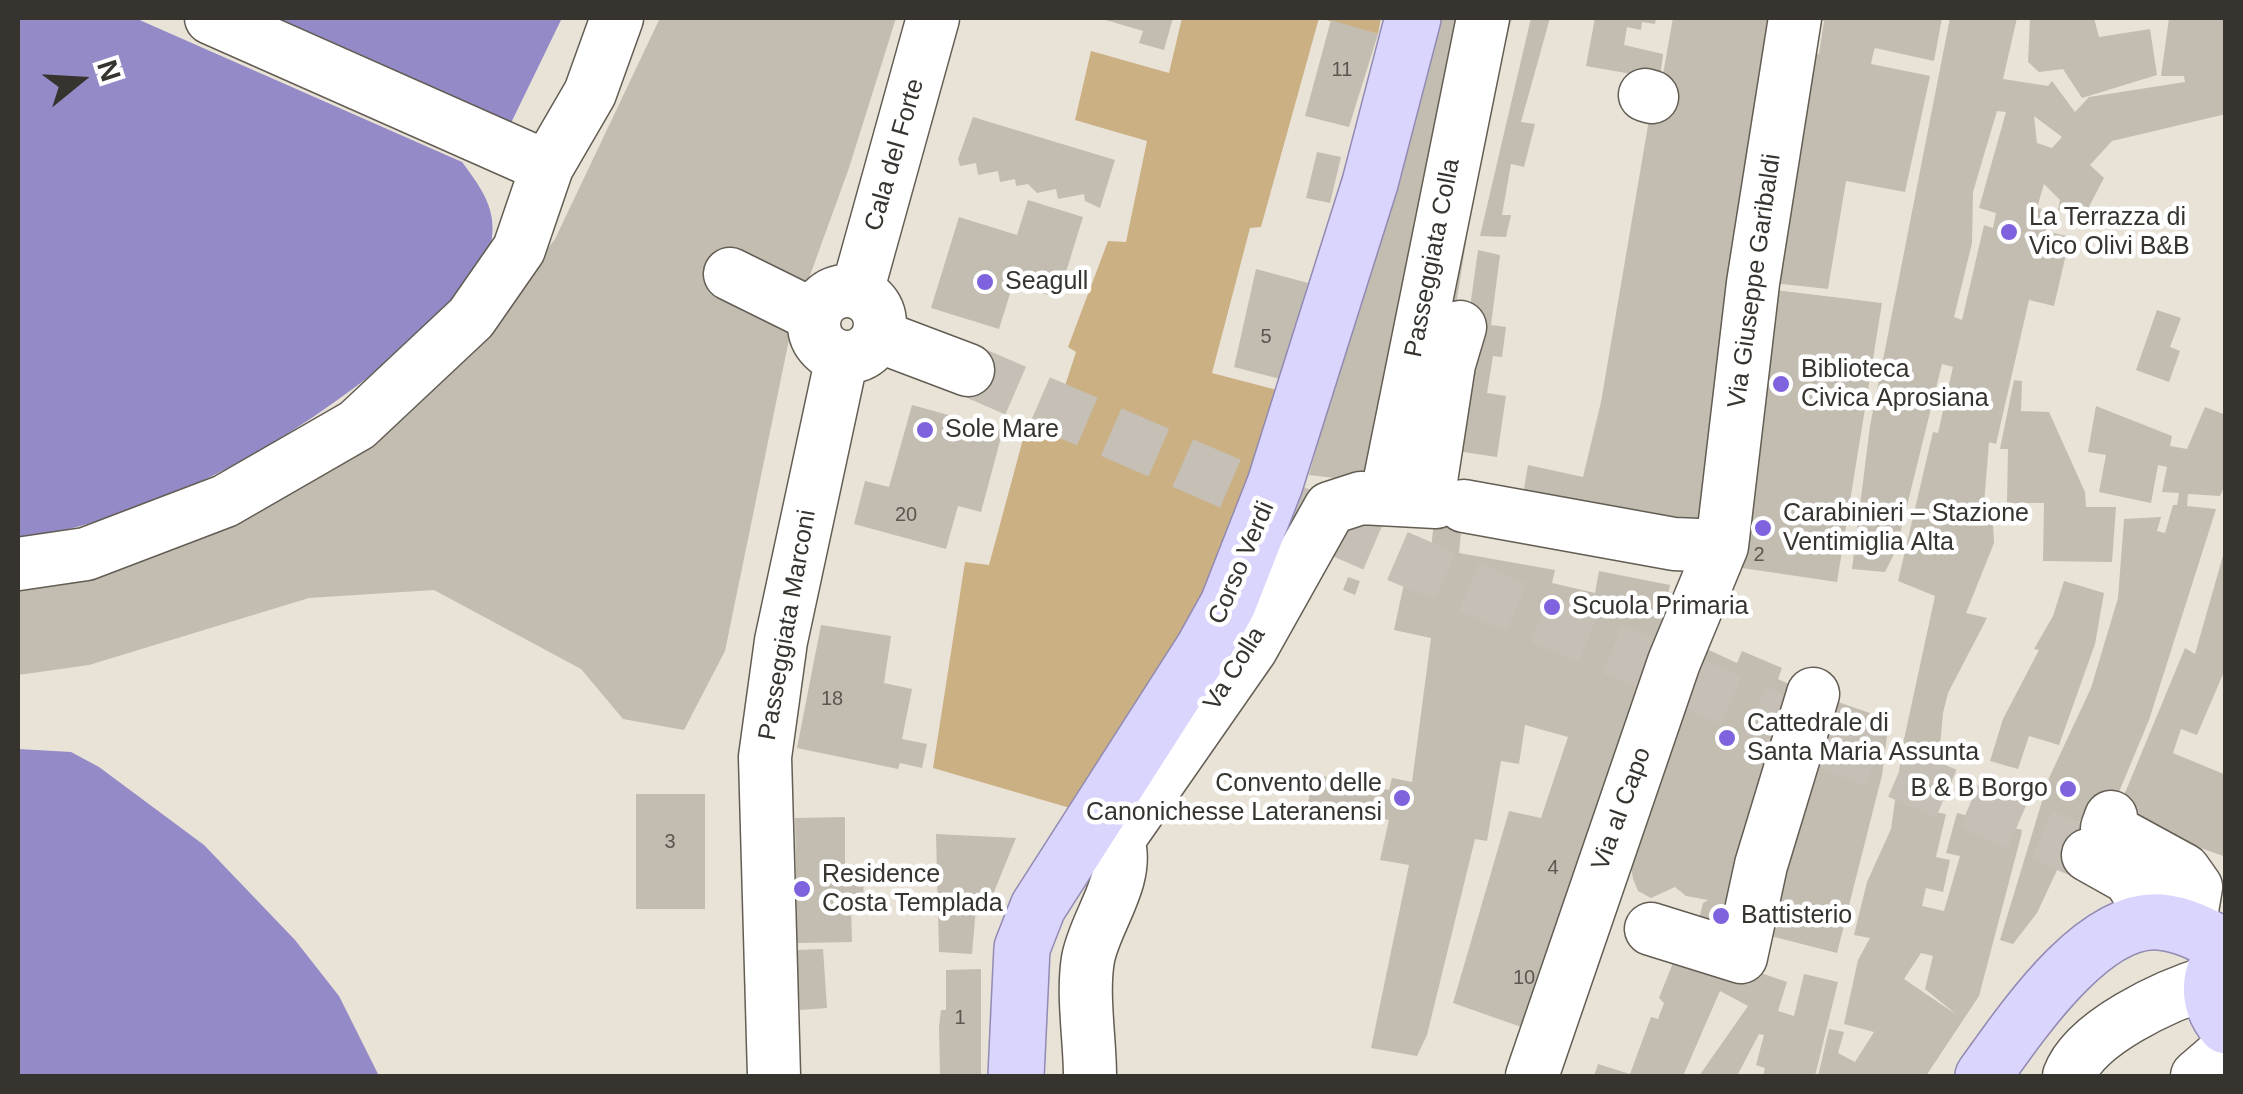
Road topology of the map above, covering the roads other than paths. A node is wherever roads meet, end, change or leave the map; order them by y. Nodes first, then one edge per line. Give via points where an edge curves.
1 (211, 18) edge
2 (617, 18) edge
3 (933, 18) edge
4 (1413, 18) edge
5 (1483, 18) edge
6 (1795, 18) edge
7 (547, 167) junction
8 (741, 258) dead end
9 (843, 320) junction
10 (1460, 326) dead end
11 (968, 370) tunnel mouth
12 (1429, 502) junction
13 (1722, 546) junction
14 (18, 564) edge
15 (1813, 694) dead end
16 (2100, 836) tunnel mouth
17 (1099, 841) junction
18 (1651, 929) dead end
19 (2205, 959) edge
20 (2226, 1051) edge
21 (774, 1076) edge
22 (1016, 1076) edge
23 (1090, 1076) edge
24 (1532, 1076) edge
25 (1982, 1076) edge
26 (2068, 1076) edge
27 (2197, 1076) edge

1 - 7 street
2 - 7 street via 590,93
3 - 9 street, Cala del Forte
4 - 17 main road, Corso Verdi via 1370,183 1275,484 1235,586
5 - 12 street, Passeggiata Colla
6 - 13 street, Via Giuseppe Garibaldi via 1745,282
7 - 14 street via 518,249 470,318 357,425 224,502 86,554
8 - 9 street
9 - 11 street
9 - 21 street, Passeggiata Marconi via 765,756
10 - 12 street via 1448,364
12 - 13 street via 1674,544
12 - 17 street, Va Colla via 1360,498 1330,508 1250,649
13 - 24 street, Via al Capo via 1668,680
15 - 18 street via 1761,865 1741,957
16 - 19 street via 2129,878
17 - 22 main road, Corso Verdi via 1038,906 1022,948
17 - 23 street via 1121,849 1088,960
19 - 25 main road via 2110,938 2072,963
19 - 26 street via 2177,992 2088,1046
20 - 27 street

